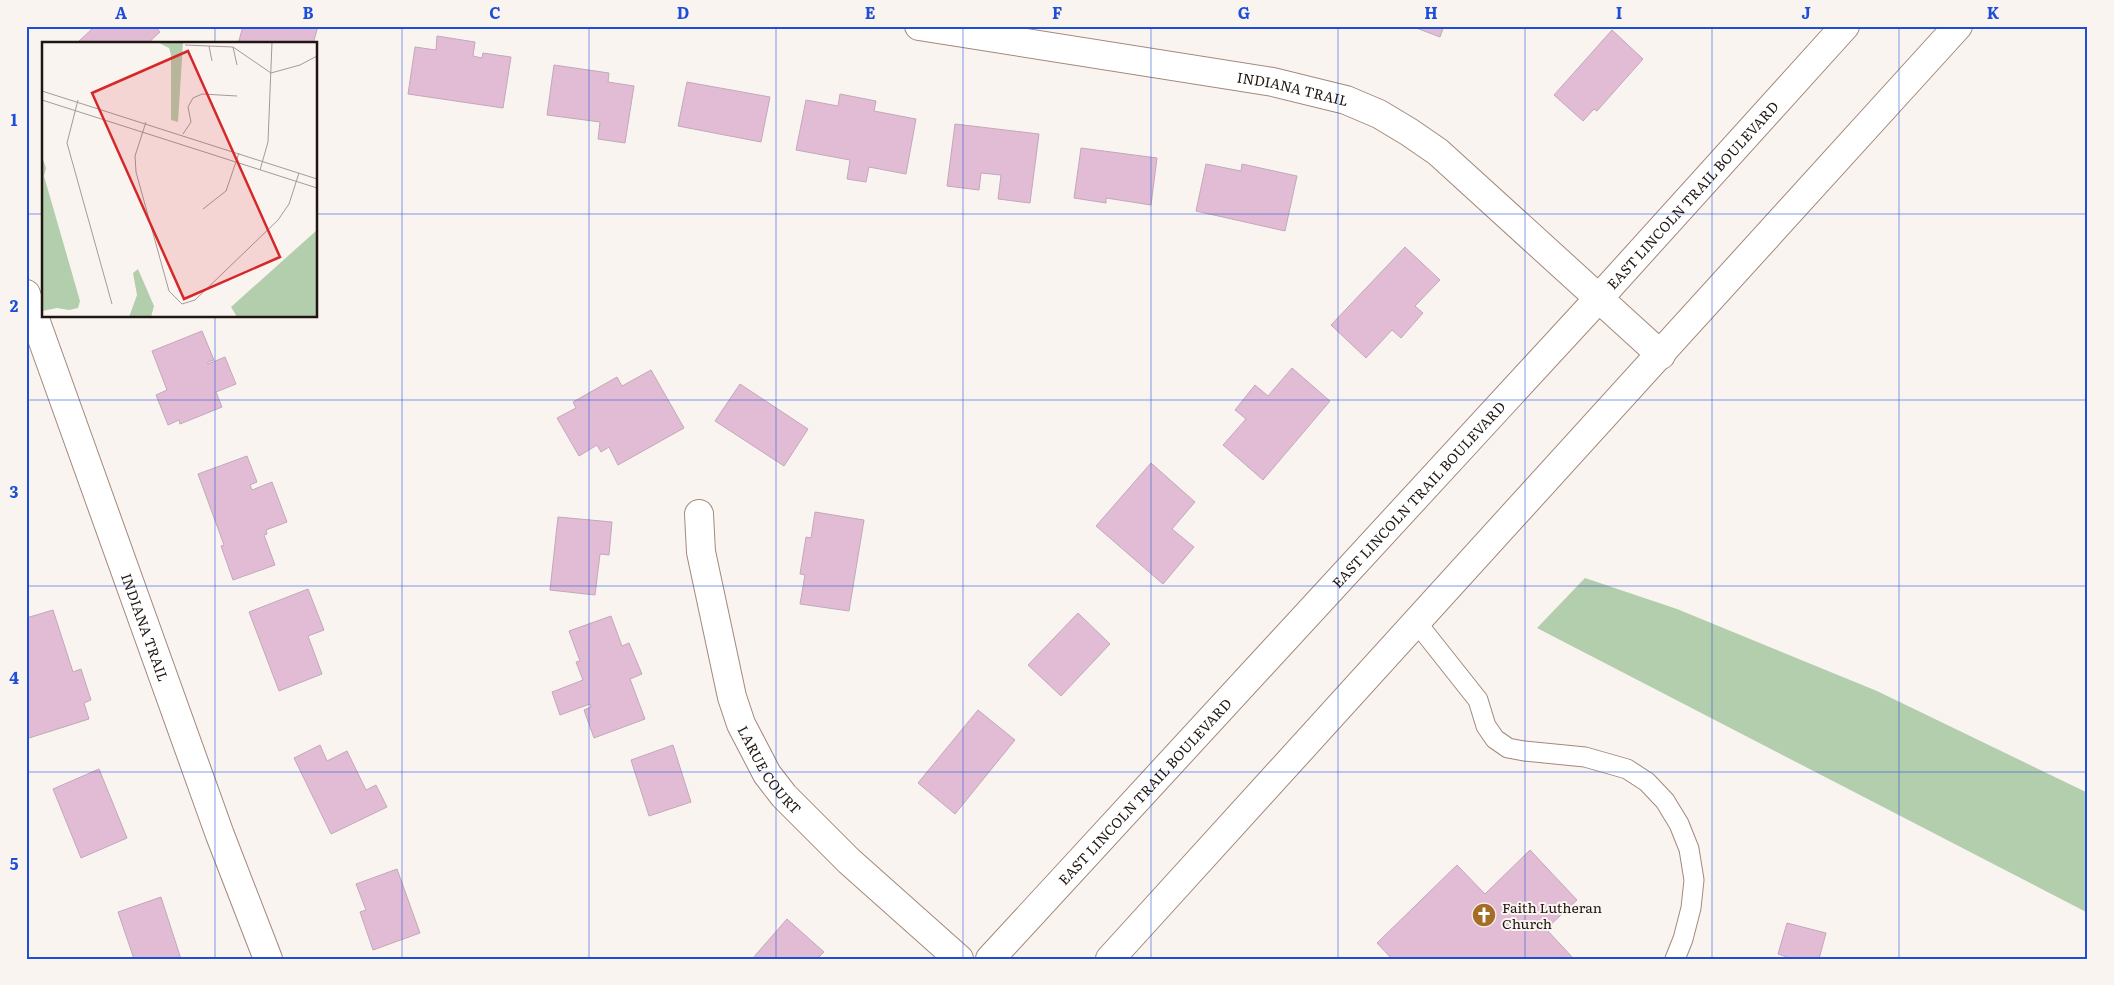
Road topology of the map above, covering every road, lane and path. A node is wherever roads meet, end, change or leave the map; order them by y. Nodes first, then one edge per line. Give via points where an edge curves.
1 (919, 26) edge
2 (1845, 26) edge
3 (1958, 26) edge
4 (26, 294) edge
5 (1599, 298) junction
6 (1661, 355) junction
7 (699, 514) dead end
8 (1417, 623) junction
9 (268, 959) edge
10 (960, 959) edge
11 (990, 959) edge
12 (1110, 959) edge
13 (1675, 959) edge

1 - 5 street, INDIANA TRAIL via 1273,82 1346,100 1379,114 1438,152
2 - 5 street, EAST LINCOLN TRAIL BOULEVARD
3 - 6 street
4 - 9 street, INDIANA TRAIL
5 - 6 street, INDIANA TRAIL
5 - 11 street, EAST LINCOLN TRAIL BOULEVARD
6 - 8 street
7 - 10 street, LARUE COURT via 701,552 732,697 767,774 784,796 849,861
8 - 12 street
8 - 13 lane via 1478,700 1486,726 1495,739 1508,748 1585,757 1627,769 1665,801 1689,849 1694,880 1684,939

